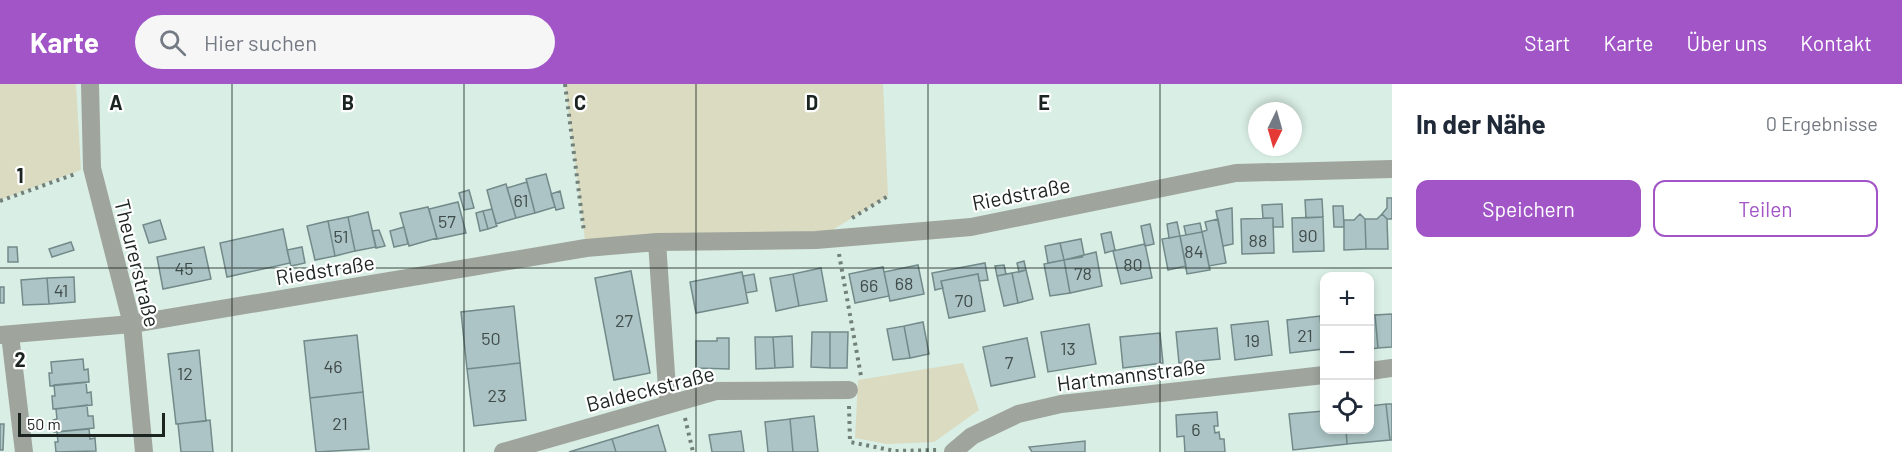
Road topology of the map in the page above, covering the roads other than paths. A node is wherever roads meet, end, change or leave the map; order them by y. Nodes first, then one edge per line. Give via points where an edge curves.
1 (90, 84) edge
2 (1392, 169) edge
3 (657, 242) junction
4 (132, 324) junction
5 (5, 335) edge
6 (1392, 368) edge
7 (1374, 370) edge
8 (1320, 375) edge
9 (849, 390) road end
10 (668, 403) junction
11 (954, 451) edge
12 (24, 452) edge
13 (144, 452) edge
14 (503, 452) edge

1 - 4 street, Theurerstraße via 92,168
2 - 3 street, Riedstraße via 1236,172 970,227 836,238
3 - 4 street, Riedstraße via 586,248
3 - 10 street
4 - 5 street, Riedstraße
4 - 13 street, Theurerstraße
5 - 12 street
6 - 7 street
8 - 11 street, Hartmannstraße via 1061,404 1018,414 972,436
9 - 10 street, Baldeckstraße via 716,391
10 - 14 street, Baldeckstraße

